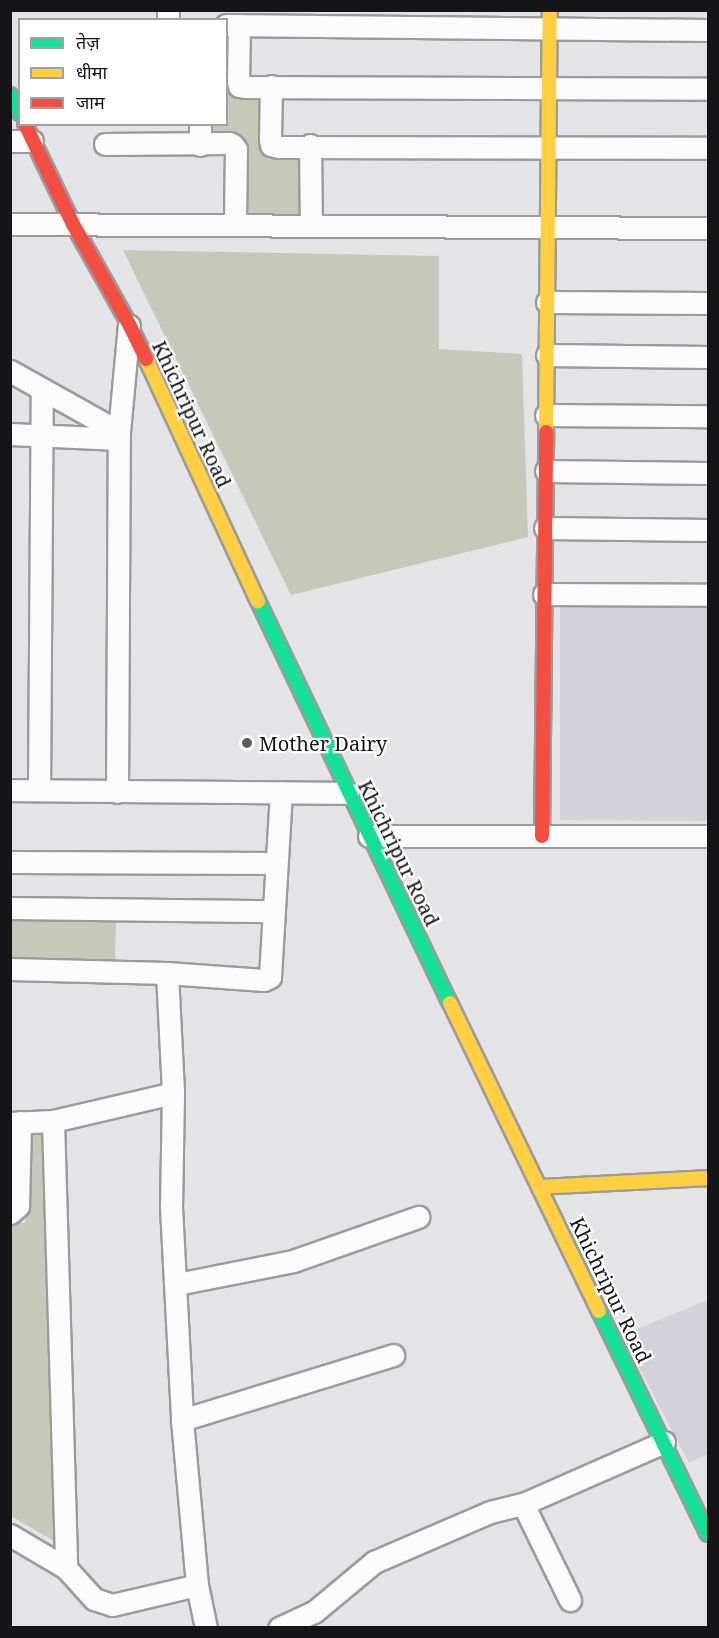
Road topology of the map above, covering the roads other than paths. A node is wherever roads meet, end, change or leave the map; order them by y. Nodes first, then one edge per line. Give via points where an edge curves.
1 (550, 20) edge
2 (232, 25) edge
3 (708, 30) edge
4 (271, 86) junction
5 (550, 88) junction
6 (708, 89) edge
7 (10, 95) edge
8 (18, 109) edge
9 (29, 133) edge
10 (200, 135) edge
11 (10, 141) edge
12 (105, 144) dead end
13 (310, 146) junction
14 (549, 147) junction
15 (708, 148) edge
16 (10, 224) edge
17 (73, 224) junction
18 (235, 225) junction
19 (311, 226) junction
20 (548, 227) junction
21 (708, 228) edge
22 (547, 302) junction
23 (708, 303) edge
24 (129, 324) junction
25 (547, 355) junction
26 (708, 357) edge
27 (10, 371) edge
28 (42, 390) junction
29 (546, 415) junction
30 (708, 416) edge
31 (10, 434) edge
32 (42, 435) junction
33 (119, 435) junction
34 (546, 471) junction
35 (708, 473) edge
36 (545, 528) junction
37 (708, 530) edge
38 (544, 594) junction
39 (708, 595) edge
40 (10, 790) edge
41 (39, 790) junction
42 (117, 792) junction
43 (281, 792) junction
44 (348, 793) junction
45 (369, 836) junction
46 (542, 836) junction
47 (708, 836) edge
48 (10, 862) edge
49 (276, 864) junction
50 (10, 908) edge
51 (274, 911) junction
52 (10, 969) edge
53 (167, 974) junction
54 (173, 1093) junction
55 (53, 1121) junction
56 (15, 1122) edge
57 (708, 1178) edge
58 (539, 1187) junction
59 (10, 1213) edge
60 (418, 1217) dead end
61 (177, 1284) junction
62 (393, 1355) dead end
63 (182, 1420) junction
64 (664, 1442) junction
65 (523, 1504) junction
66 (708, 1534) edge
67 (10, 1535) edge
68 (66, 1568) junction
69 (197, 1585) junction
70 (570, 1600) dead end
71 (317, 1620) edge
72 (206, 1628) edge
73 (279, 1628) edge

1 - 2 street
1 - 3 street
1 - 5 main road
2 - 4 street via 239,86
4 - 5 street
4 - 13 street via 271,145
5 - 6 street
5 - 14 main road
7 - 8 main road
9 - 11 street
9 - 17 main road, Khichripur Road
10 - 12 street
10 - 18 street via 229,143 236,149
13 - 14 street
13 - 19 street
14 - 15 street
14 - 20 main road
16 - 17 street
17 - 18 street
17 - 24 main road, Khichripur Road
18 - 19 street
19 - 20 street
20 - 21 street
20 - 22 main road
22 - 23 street
22 - 25 main road
24 - 33 street
24 - 44 main road, Khichripur Road
25 - 26 street
25 - 29 main road
27 - 28 street
28 - 32 street
28 - 33 street
29 - 30 street
29 - 34 main road
31 - 32 street
32 - 33 street
32 - 41 street
33 - 42 street
34 - 35 street
34 - 36 main road
36 - 37 street
36 - 38 main road
38 - 39 street
38 - 46 main road
40 - 41 street
41 - 42 street
42 - 43 street
43 - 44 street
43 - 49 street
44 - 45 main road, Khichripur Road
45 - 46 street
45 - 58 main road, Khichripur Road
46 - 47 street
48 - 49 street
49 - 51 street
50 - 51 street
51 - 53 street via 270,977 264,980
52 - 53 street
53 - 54 street
54 - 55 street
54 - 61 street via 171,1207
55 - 56 street
55 - 68 street
56 - 59 street via 18,1206
57 - 58 main road
58 - 64 main road, Khichripur Road
60 - 61 street via 293,1260
61 - 63 street
62 - 63 street
63 - 69 street
64 - 65 street
64 - 66 main road, Khichripur Road
65 - 70 street
65 - 71 street via 490,1512 374,1562
67 - 68 street
68 - 69 street via 94,1599 112,1605
69 - 72 street
71 - 73 street

